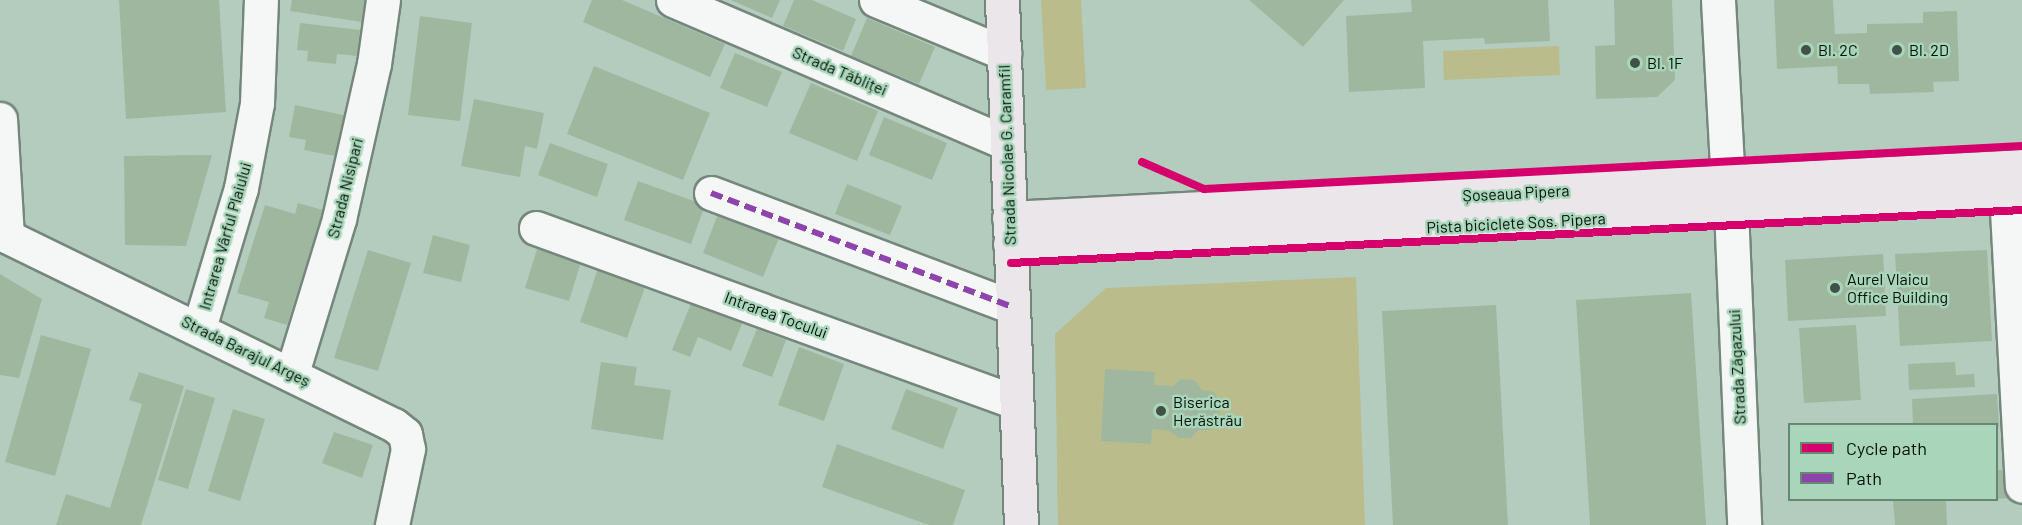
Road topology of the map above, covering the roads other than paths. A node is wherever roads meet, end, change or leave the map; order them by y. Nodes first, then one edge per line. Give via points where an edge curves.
1 (261, 0) edge
2 (383, 0) edge
3 (673, 0) edge
4 (876, 0) edge
5 (1002, 0) edge
6 (1718, 0) edge
7 (1004, 53) junction
8 (0, 119) edge
9 (1007, 143) junction
10 (2017, 183) edge
11 (711, 193) dead end
12 (1729, 196) junction
13 (536, 228) dead end
14 (1010, 231) junction
15 (4, 235) edge
16 (1012, 307) junction
17 (199, 328) junction
18 (292, 373) junction
19 (1015, 402) junction
20 (2022, 486) edge
21 (392, 525) edge
22 (1021, 525) edge
23 (1744, 525) edge

1 - 17 street, Intrarea Vârful Plaiului via 255,114 241,188
2 - 18 street, Strada Nisipari via 374,64 339,219
3 - 9 street, Strada Tăbliței
4 - 7 street
5 - 7 main road, Strada Nicolae G. Caramfil
6 - 12 street, Strada Zăgazului
7 - 9 main road, Strada Nicolae G. Caramfil
8 - 15 street
9 - 14 main road, Strada Nicolae G. Caramfil
10 - 12 main road, Șoseaua Pipera
10 - 20 street
11 - 16 street
12 - 14 main road, Șoseaua Pipera
12 - 23 street, Strada Zăgazului
13 - 19 street, Intrarea Tocului
14 - 16 main road, Strada Nicolae G. Caramfil
15 - 17 street, Strada Barajul Argeș
16 - 19 main road, Strada Nicolae G. Caramfil
17 - 18 street, Strada Barajul Argeș
18 - 21 street, Strada Barajul Argeș via 405,434 408,448
19 - 22 main road, Strada Nicolae G. Caramfil

